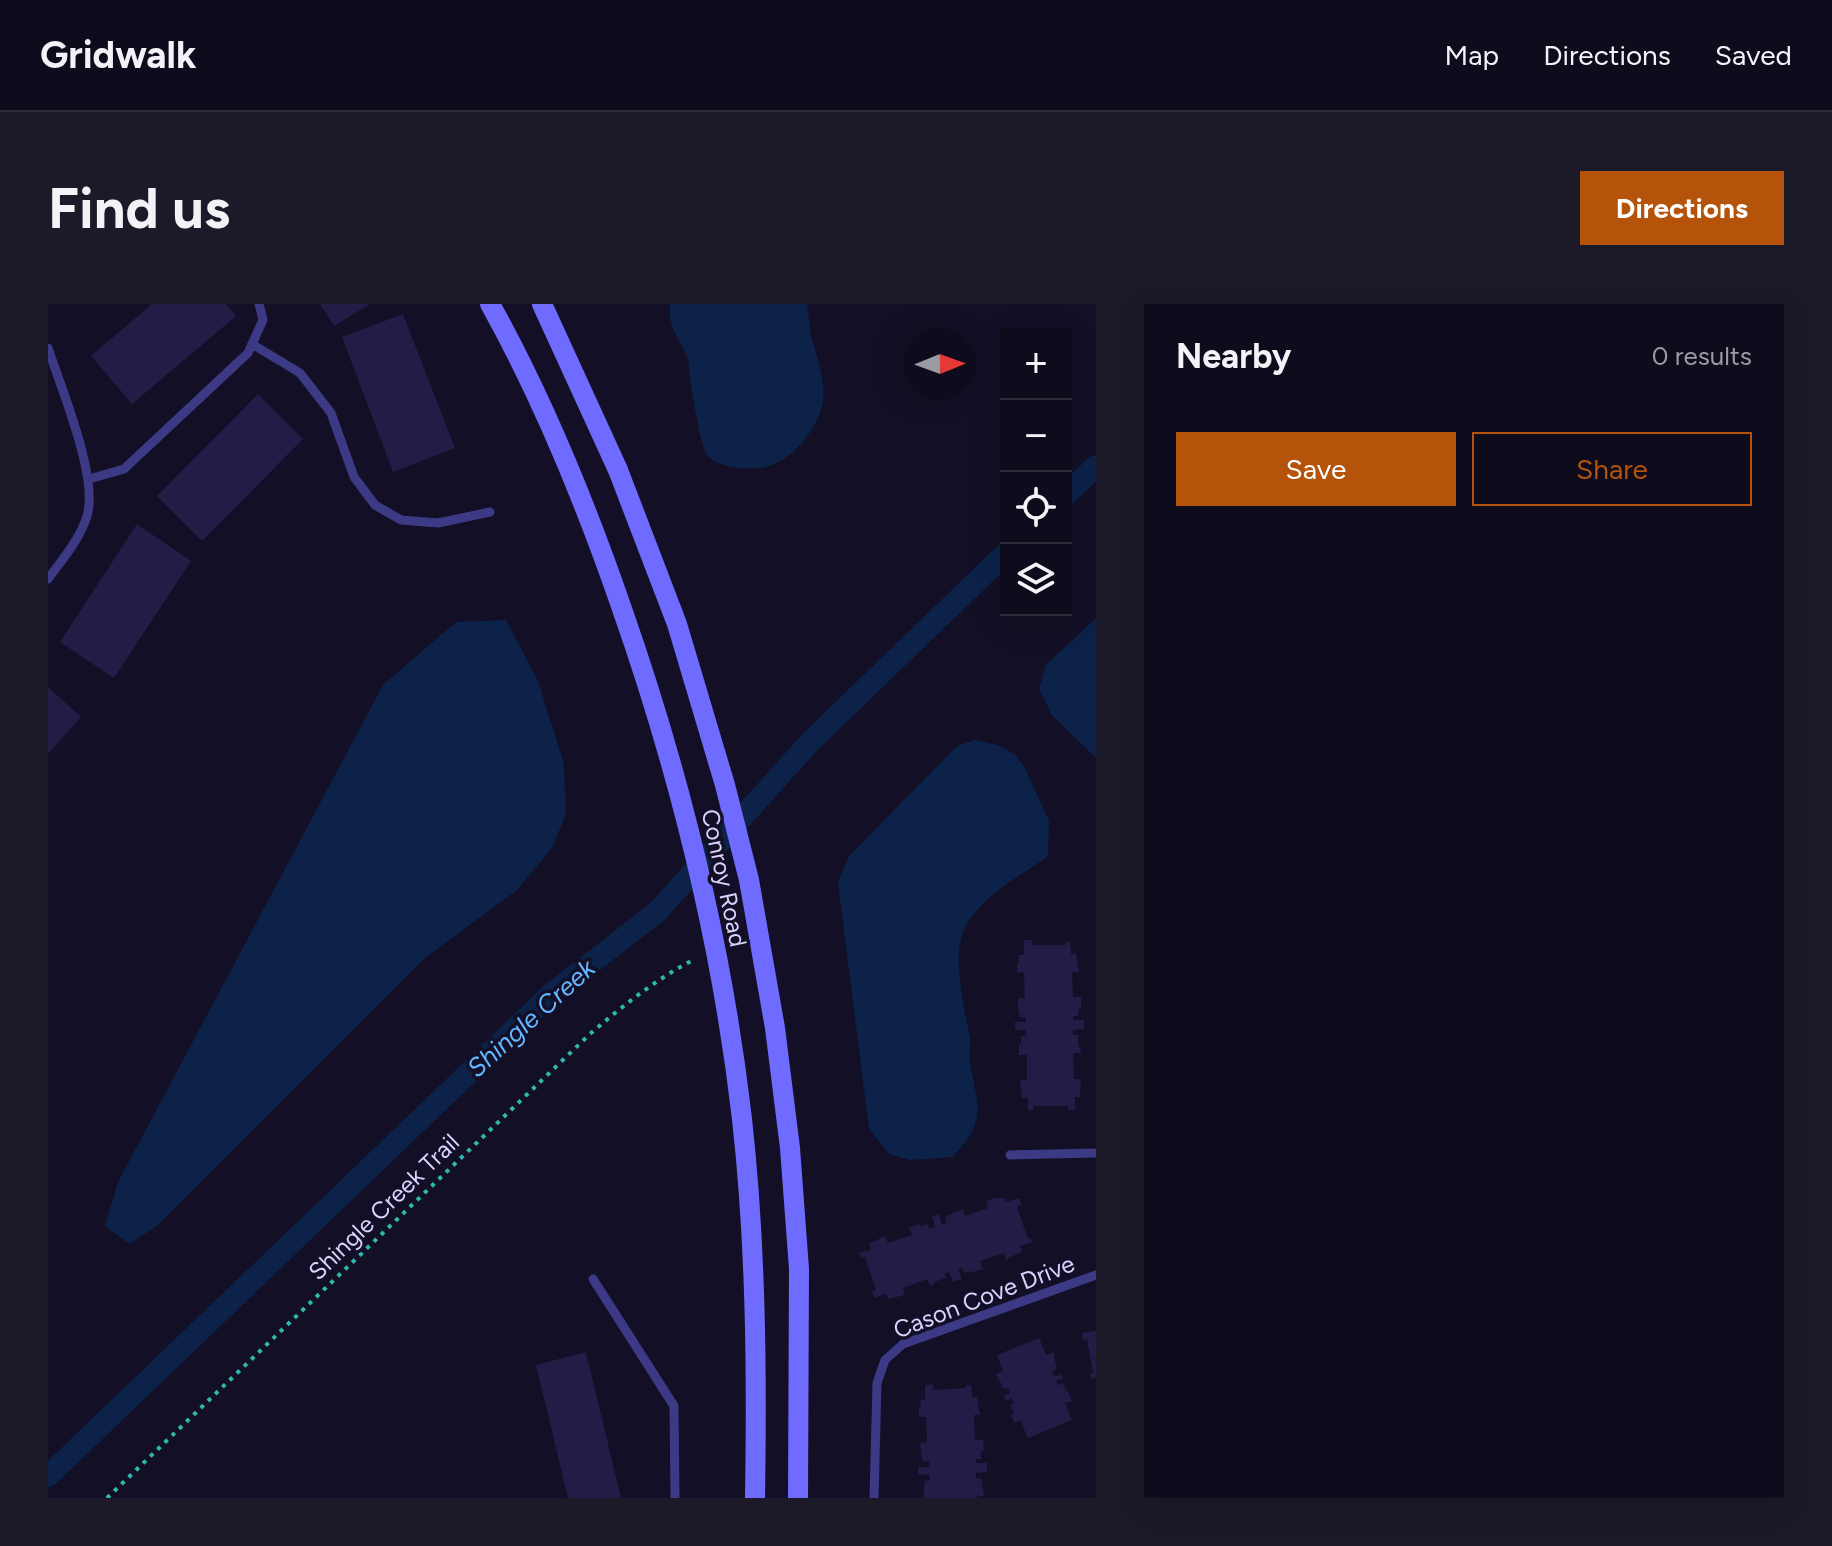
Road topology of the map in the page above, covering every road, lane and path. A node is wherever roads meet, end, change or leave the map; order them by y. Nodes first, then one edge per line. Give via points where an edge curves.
1 (259, 304) edge
2 (490, 304) edge
3 (542, 304) edge
4 (252, 344) junction
5 (48, 348) edge
6 (89, 479) junction
7 (490, 512) dead end
8 (48, 579) edge
9 (698, 958) dead end
10 (1096, 1153) edge
11 (1010, 1155) dead end
12 (1096, 1275) edge
13 (593, 1279) dead end
14 (107, 1498) edge
15 (675, 1498) edge
16 (755, 1498) edge
17 (798, 1498) edge
18 (874, 1498) edge

1 - 4 lane via 263,320
2 - 16 main road, Conroy Road via 592,522 648,681 687,824 742,1119 752,1268
3 - 17 main road, Conroy Road via 618,470 671,610 749,880 790,1148 799,1269
4 - 6 lane via 124,469
4 - 7 lane via 300,373 331,413 354,477 375,505 401,520 438,523
5 - 6 lane
6 - 8 lane via 88,515
9 - 14 path, Shingle Creek Trail via 628,1001 591,1033
10 - 11 lane
12 - 18 lane, Cason Cove Drive via 903,1344 885,1360 877,1383
13 - 15 lane via 674,1406

